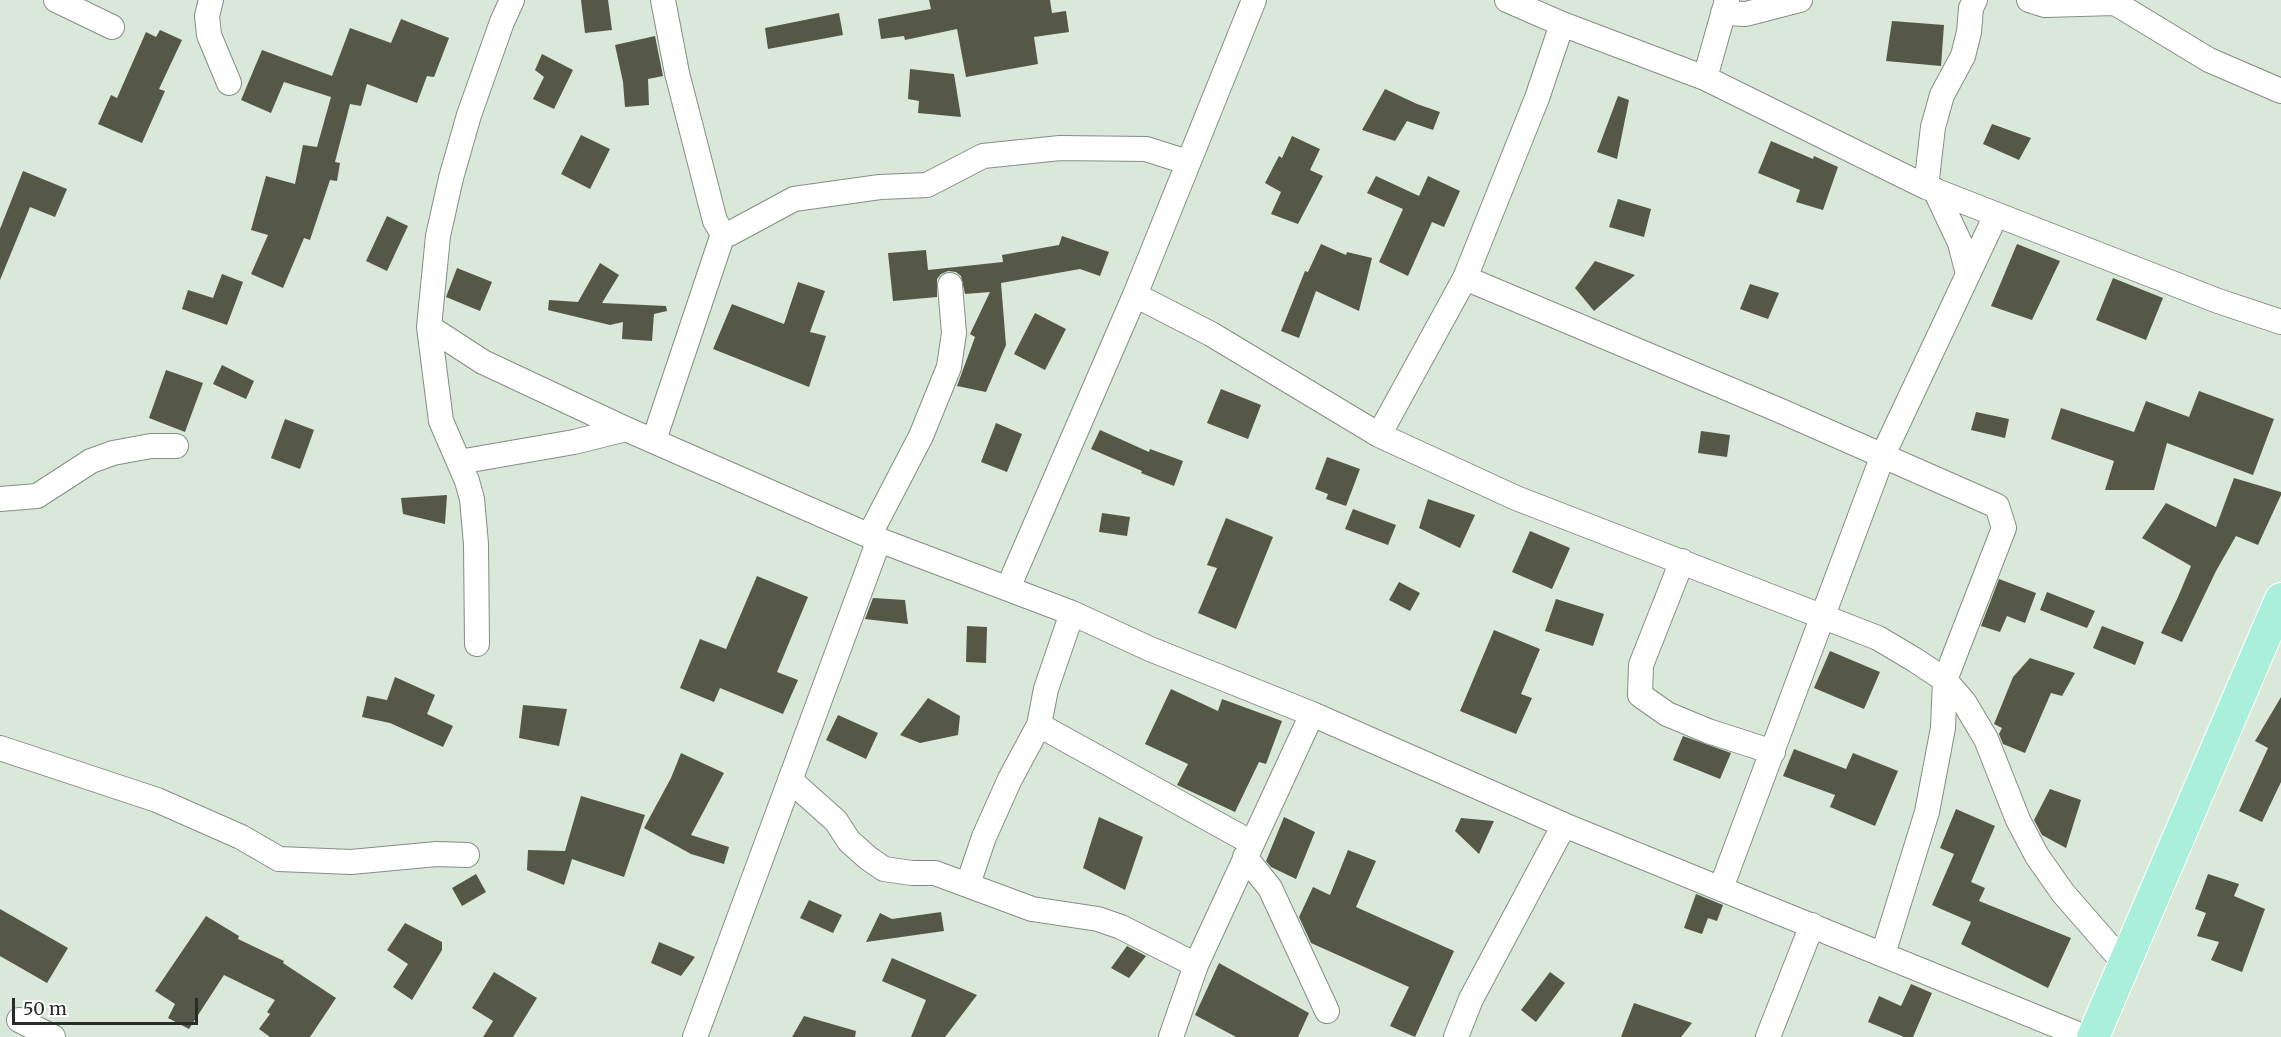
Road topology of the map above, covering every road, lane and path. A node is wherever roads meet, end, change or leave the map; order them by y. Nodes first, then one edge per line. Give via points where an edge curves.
1 (56, 0) edge
2 (211, 0) edge
3 (512, 0) edge
4 (663, 0) edge
5 (1254, 0) edge
6 (1507, 0) edge
7 (1800, 0) edge
8 (1975, 0) edge
9 (2029, 0) edge
10 (1725, 6) edge
11 (1562, 24) junction
12 (112, 27) dead end
13 (1705, 78) junction
14 (229, 83) dead end
15 (2281, 91) edge
16 (1187, 162) junction
17 (1930, 188) junction
18 (1996, 215) junction
19 (723, 234) junction
20 (1968, 274) junction
21 (1465, 278) junction
22 (950, 285) dead end
23 (1135, 295) junction
24 (2281, 322) edge
25 (429, 327) junction
26 (626, 429) junction
27 (1379, 435) junction
28 (654, 441) junction
29 (176, 446) dead end
30 (1883, 455) junction
31 (459, 462) junction
32 (0, 499) edge
33 (874, 538) junction
34 (1682, 561) junction
35 (1008, 588) junction
36 (2281, 599) edge
37 (1072, 613) junction
38 (1824, 616) junction
39 (2272, 644) edge
40 (477, 645) dead end
41 (1946, 680) junction
42 (1312, 714) junction
43 (1039, 725) junction
44 (0, 748) edge
45 (1773, 752) junction
46 (790, 780) junction
47 (1564, 825) junction
48 (1249, 850) junction
49 (467, 855) dead end
50 (968, 884) junction
51 (1721, 888) junction
52 (1812, 925) junction
53 (1883, 954) junction
54 (2124, 963) junction
55 (1196, 965) junction
56 (1327, 1011) dead end
57 (19, 1020) dead end
58 (53, 1037) edge
59 (695, 1037) edge
60 (1171, 1037) edge
61 (1456, 1037) edge
62 (1768, 1037) edge
63 (2085, 1037) edge
64 (2092, 1037) edge

1 - 12 street
2 - 14 street via 208,35
3 - 25 street via 469,115 451,178 438,236
4 - 19 street via 677,73 716,221
5 - 16 street
6 - 11 street
7 - 10 street via 1746,14
8 - 17 street via 1963,56 1942,95 1933,127
9 - 15 street via 2046,5 2115,3 2209,60
10 - 13 street
11 - 13 street
11 - 21 street via 1537,98
13 - 17 street
16 - 19 street via 1146,149 1060,148 983,156 927,185 794,199
16 - 23 street
17 - 18 street
17 - 20 street via 1960,243
18 - 20 street
18 - 24 street
19 - 28 street
20 - 30 street
21 - 27 street
21 - 30 street
22 - 33 street via 954,333 949,368
23 - 27 street via 1211,334
23 - 35 street
25 - 26 street via 483,362
25 - 31 street via 441,421
26 - 28 street
26 - 31 street
27 - 34 street via 1516,498
28 - 33 street
29 - 32 street via 113,453 91,461 37,496
30 - 38 street
30 - 41 street via 1997,506 2004,528
31 - 40 street via 472,499
33 - 35 street
33 - 46 street
34 - 38 street
34 - 45 street via 1641,665 1640,695 1667,714
35 - 37 street
36 - 39 main road
37 - 42 street
37 - 43 street via 1046,689
38 - 41 street via 1878,638
38 - 45 street
39 - 54 main road
41 - 53 street via 1943,728 1927,812
41 - 54 street via 1986,739 2018,820 2037,856 2063,893
42 - 47 street
42 - 48 street
43 - 48 street
43 - 50 street via 984,837
44 - 49 street via 157,800 241,837 279,860 351,862
45 - 51 street
46 - 50 street via 836,821 849,841 885,869 935,873
46 - 59 street
47 - 51 street
47 - 61 street via 1471,999
48 - 55 street
48 - 56 street
50 - 55 street via 1032,909 1098,919 1121,927
51 - 52 street
52 - 53 street
52 - 62 street
53 - 63 street
54 - 64 main road
55 - 60 street
57 - 58 street

